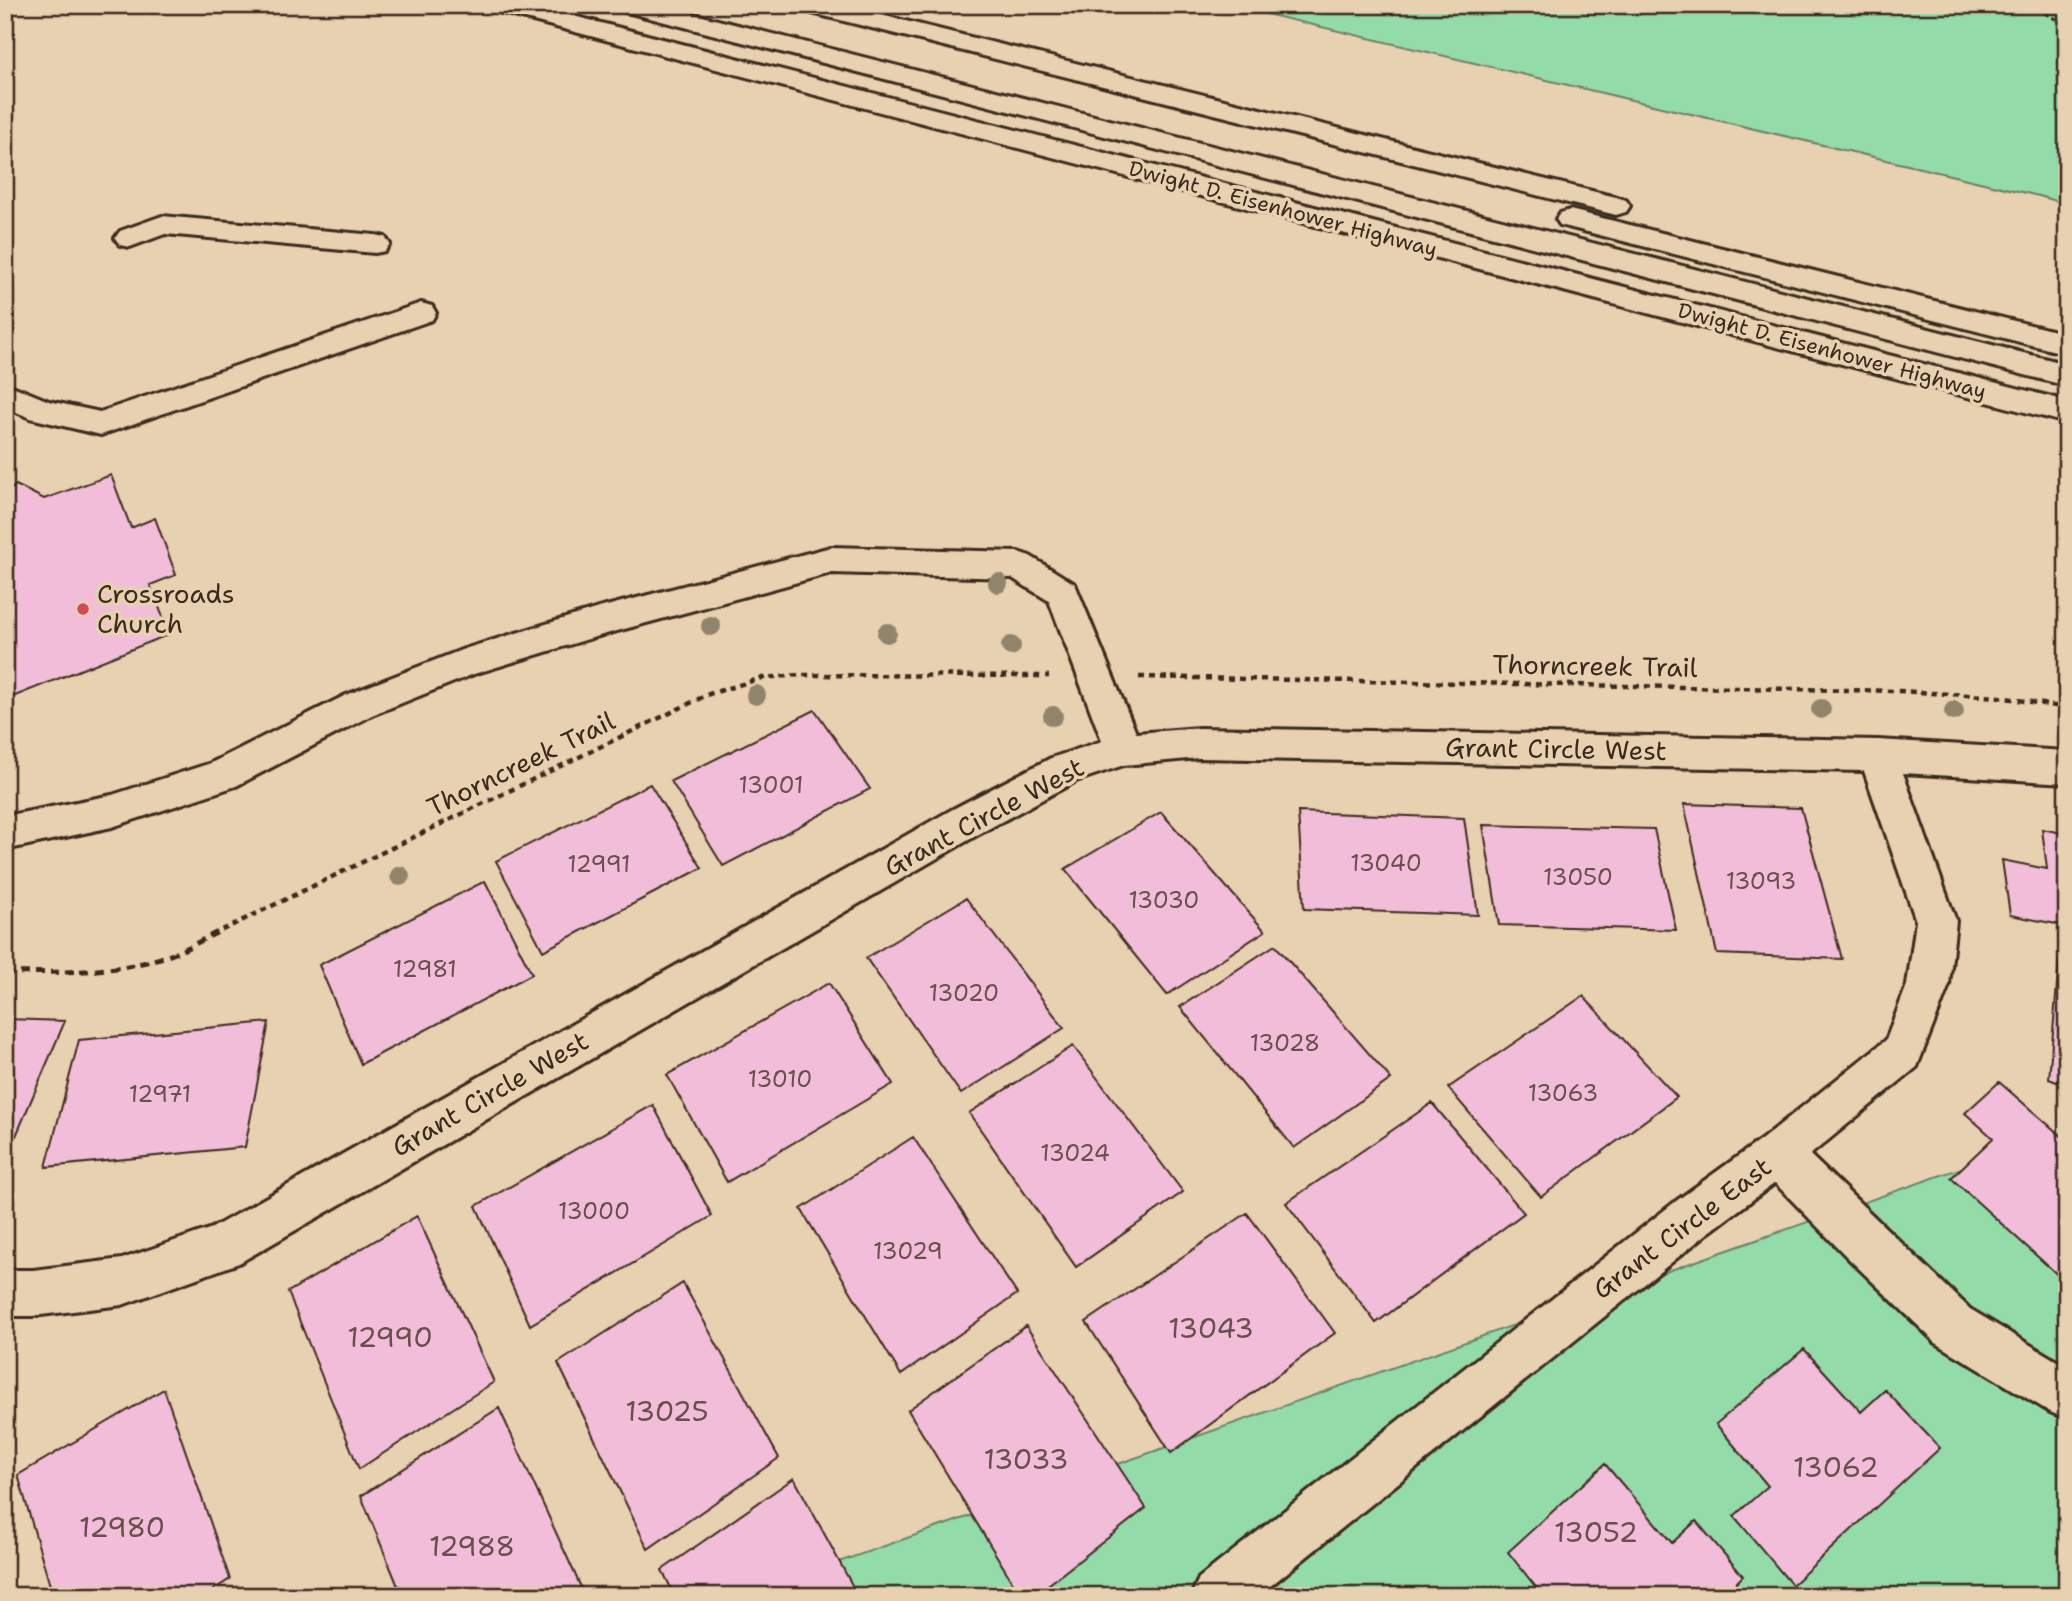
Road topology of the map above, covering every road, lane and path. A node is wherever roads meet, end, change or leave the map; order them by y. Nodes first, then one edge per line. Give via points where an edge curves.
1 (500, 5) edge
2 (628, 5) edge
3 (718, 5) edge
4 (809, 5) edge
5 (2030, 5) edge
6 (2067, 25) edge
7 (130, 238) dead end
8 (375, 244) dead end
9 (421, 313) dead end
10 (2067, 318) edge
11 (2067, 344) edge
12 (2067, 375) edge
13 (5, 394) edge
14 (2067, 412) edge
15 (1059, 676) dead end
16 (1134, 677) dead end
17 (2067, 708) edge
18 (1124, 750) junction
19 (1878, 756) junction
20 (2067, 767) edge
21 (5, 833) edge
22 (5, 973) edge
23 (1779, 1154) junction
24 (5, 1293) edge
25 (2067, 1395) edge
26 (1217, 1596) edge

1 - 14 main road, Dwight D. Eisenhower Highway
2 - 12 main road
3 - 11 main road
4 - 10 main road
5 - 6 path
7 - 8 main road via 162,225
9 - 13 main road via 101,424 41,410
15 - 22 path, Thorncreek Trail via 762,678 709,694 168,956 96,971
16 - 17 path, Thorncreek Trail via 1899,691 2000,697
18 - 19 main road, Grant Circle West via 1199,743
18 - 21 main road via 1063,593 1018,565 831,560 464,663 359,705 223,775 112,811
18 - 24 main road, Grant Circle West via 1064,769 965,822 223,1247 122,1282
19 - 20 main road, Grant Circle West
19 - 23 main road, Grant Circle East via 1936,921 1928,985 1902,1054
23 - 25 main road via 1952,1326
23 - 26 main road, Grant Circle East via 1692,1217

